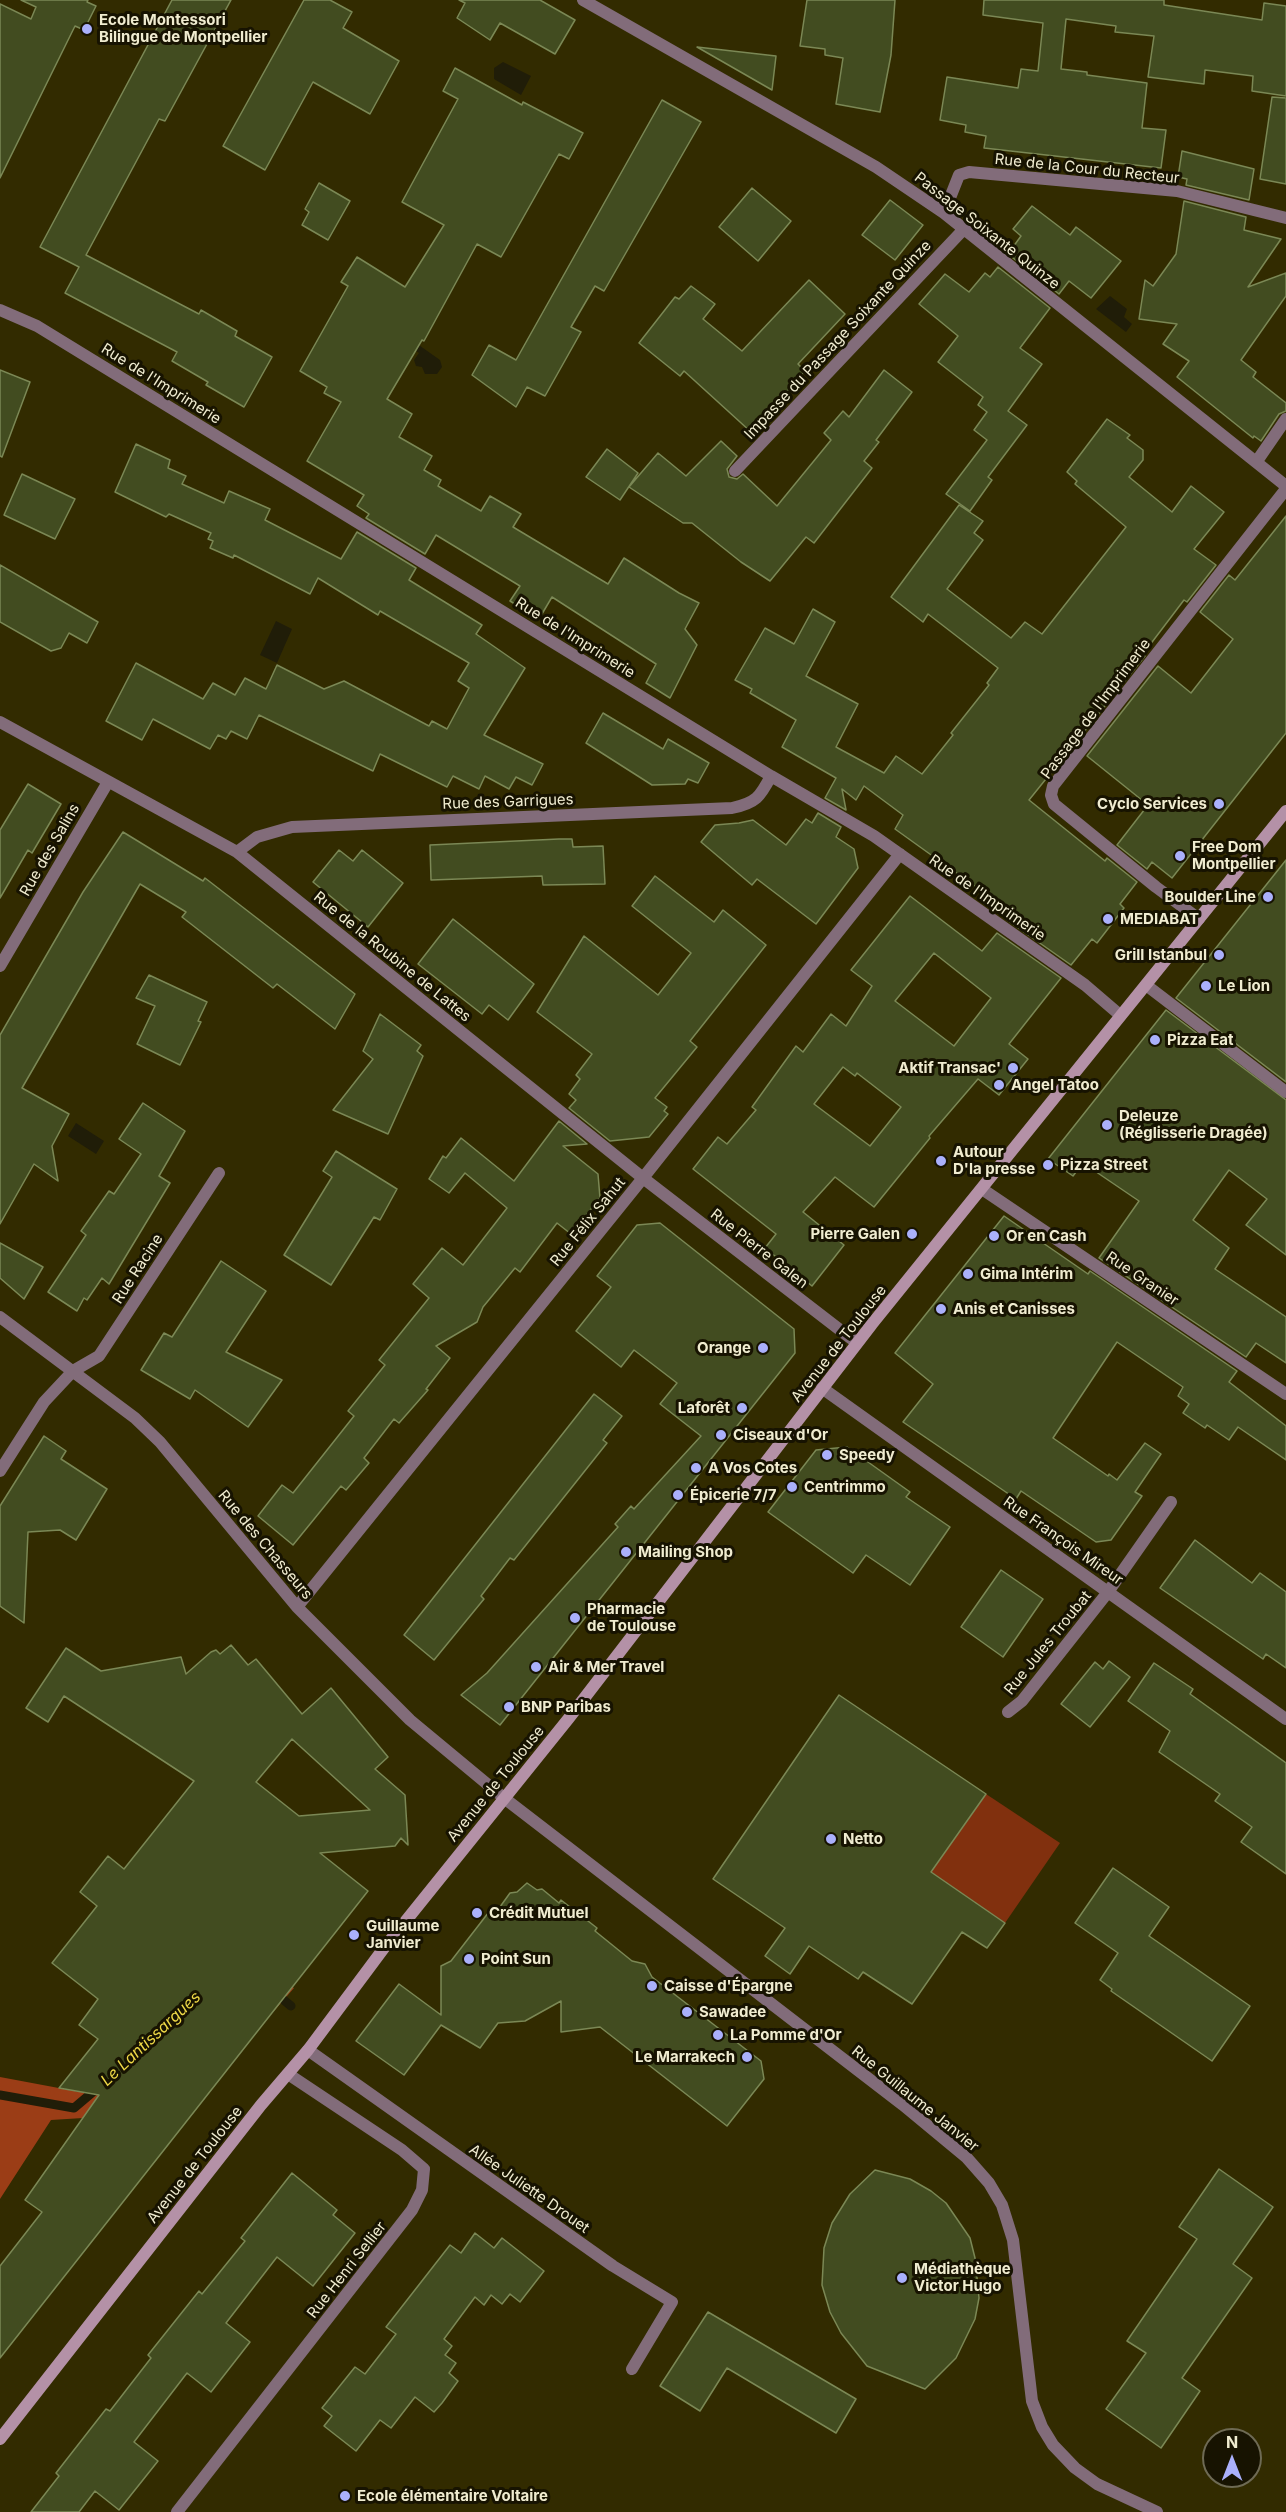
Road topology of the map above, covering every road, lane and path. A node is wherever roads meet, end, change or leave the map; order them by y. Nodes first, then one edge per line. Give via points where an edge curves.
1 (583, 0) edge
2 (944, 213) junction
3 (1286, 218) edge
4 (963, 230) junction
5 (0, 310) edge
6 (1286, 418) edge
7 (1257, 461) junction
8 (735, 471) dead end
9 (1286, 487) edge
10 (0, 722) edge
11 (771, 776) junction
12 (108, 782) junction
13 (1286, 811) edge
14 (237, 852) junction
15 (900, 854) junction
16 (1199, 919) junction
17 (0, 966) edge
18 (1146, 985) junction
19 (1120, 1014) junction
20 (1286, 1092) edge
21 (219, 1173) dead end
22 (643, 1178) junction
23 (982, 1189) junction
24 (0, 1317) edge
25 (857, 1343) junction
26 (73, 1371) junction
27 (822, 1388) junction
28 (1286, 1394) edge
29 (0, 1471) edge
30 (1171, 1502) dead end
31 (1108, 1592) junction
32 (297, 1607) junction
33 (1008, 1713) dead end
34 (1286, 1719) edge
35 (504, 1798) junction
36 (308, 2050) junction
37 (288, 2074) junction
38 (632, 2369) dead end
39 (0, 2439) edge
40 (177, 2512) edge
41 (1157, 2512) edge

1 - 2 street, Passage Soixante Quinze via 876,167
2 - 3 street, Rue de la Cour du Recteur via 959,175 969,172 1177,191
2 - 4 street, Passage Soixante Quinze
4 - 7 street, Passage Soixante Quinze
4 - 8 street, Impasse du Passage Soixante Quinze
5 - 11 street, Rue de l'Imprimerie via 37,326
6 - 7 street
7 - 9 street, Passage Soixante Quinze
9 - 16 street, Passage de l'Imprimerie via 1053,786 1051,795 1054,804
10 - 12 street, Rue de la Roubine de Lattes
11 - 14 street, Rue des Garrigues via 750,804 732,808 292,827 257,837
11 - 15 street, Rue de l'Imprimerie
12 - 14 street, Rue de la Roubine de Lattes
12 - 17 street, Rue des Salins
13 - 16 main road, Avenue de Toulouse
14 - 22 street, Rue de la Roubine de Lattes
15 - 19 street, Rue de l'Imprimerie
15 - 22 street, Rue Félix Sahut
16 - 18 main road, Avenue de Toulouse
18 - 19 main road, Avenue de Toulouse
18 - 20 street
19 - 23 main road, Avenue de Toulouse
21 - 26 street, Rue Racine via 99,1356
22 - 25 street, Rue Pierre Galen
22 - 32 street, Rue Félix Sahut
23 - 25 main road, Avenue de Toulouse
23 - 28 street, Rue Granier
24 - 26 street, Rue des Chasseurs
25 - 27 main road, Avenue de Toulouse
26 - 29 street, Rue Racine via 44,1402
26 - 32 street, Rue des Chasseurs via 160,1442
27 - 31 street, Rue François Mireur
27 - 35 main road, Avenue de Toulouse
30 - 31 street, Rue Jules Troubat
31 - 33 street, Rue Jules Troubat via 1022,1701
31 - 34 street, Rue François Mireur
32 - 35 street, Rue des Chasseurs via 410,1719
35 - 36 main road, Avenue de Toulouse
35 - 41 street, Rue Guillaume Janvier via 968,2158 1002,2205 1013,2240 1032,2402 1042,2427 1075,2468 1097,2484
36 - 37 main road, Avenue de Toulouse
36 - 38 street, Allée Juliette Drouet via 613,2266 672,2302
37 - 39 main road, Avenue de Toulouse
37 - 40 street, Rue Henri Sellier via 424,2169 422,2190 412,2210

